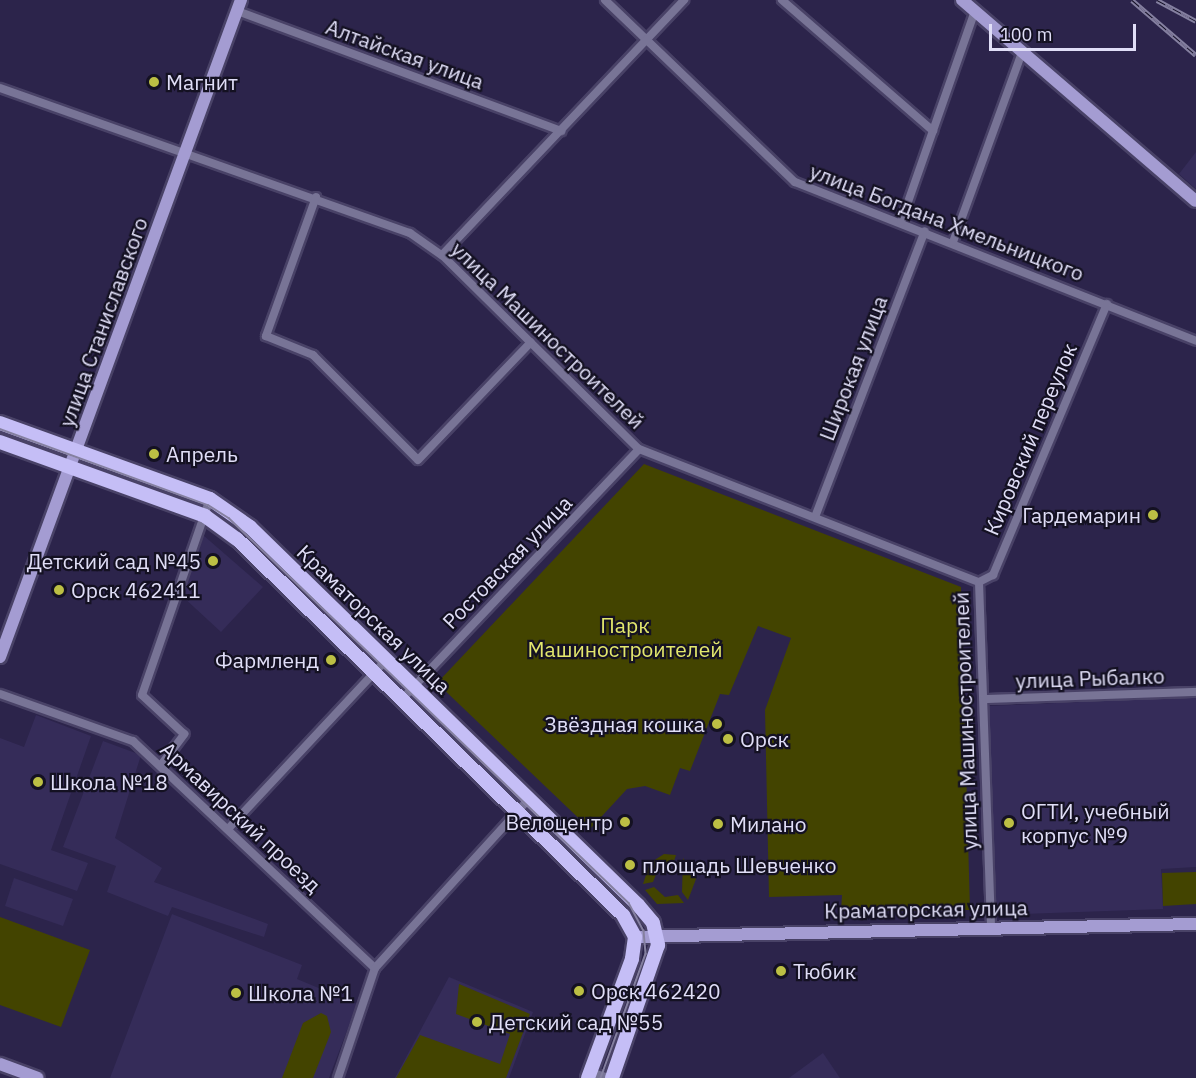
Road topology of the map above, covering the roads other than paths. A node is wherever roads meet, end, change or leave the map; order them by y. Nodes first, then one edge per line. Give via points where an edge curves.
1 (605, 0) edge
2 (684, 0) edge
3 (782, 0) edge
4 (962, 0) edge
5 (239, 5) edge
6 (975, 11) junction
7 (644, 41) junction
8 (1022, 52) junction
9 (0, 88) edge
10 (561, 131) junction
11 (933, 131) junction
12 (186, 153) junction
13 (316, 197) junction
14 (1196, 201) edge
15 (901, 222) junction
16 (925, 231) junction
17 (953, 242) junction
18 (442, 255) junction
19 (1107, 304) junction
20 (1196, 341) edge
21 (531, 342) junction
22 (0, 423) edge
23 (0, 442) edge
24 (639, 449) junction
25 (77, 451) junction
26 (69, 468) junction
27 (132, 470) junction
28 (162, 482) junction
29 (126, 487) junction
30 (157, 498) junction
31 (210, 499) junction
32 (205, 516) junction
33 (816, 518) junction
34 (250, 527) junction
35 (239, 541) junction
36 (979, 582) junction
37 (332, 607) junction
38 (320, 619) junction
39 (383, 656) junction
40 (0, 657) edge
41 (371, 670) junction
42 (414, 686) junction
43 (1196, 692) edge
44 (0, 694) edge
45 (402, 699) junction
46 (984, 699) junction
47 (432, 704) junction
48 (420, 717) junction
49 (161, 765) junction
50 (529, 799) junction
51 (517, 811) junction
52 (228, 829) junction
53 (611, 879) junction
54 (599, 891) junction
55 (1196, 924) edge
56 (991, 929) junction
57 (635, 936) junction
58 (658, 936) junction
59 (375, 968) junction
60 (0, 1064) edge
61 (589, 1075) edge
62 (38, 1078) edge
63 (338, 1078) edge
64 (610, 1078) edge

1 - 7 street, улица Богдана Хмельницкого
2 - 7 street
3 - 11 street
4 - 6 main road
5 - 10 street, Алтайская улица
5 - 12 main road, улица Станиславского
6 - 8 main road
6 - 11 street
7 - 10 street
7 - 15 street, улица Богдана Хмельницкого via 795,182
8 - 14 main road
8 - 17 street
9 - 12 street, улица Машиностроителей
10 - 18 street
11 - 15 street
12 - 13 street, улица Машиностроителей
12 - 25 main road, улица Станиславского
13 - 18 street, улица Машиностроителей via 410,233
13 - 21 street via 266,336 313,356 418,460
15 - 16 street, улица Богдана Хмельницкого
16 - 17 street, улица Богдана Хмельницкого
16 - 33 street, Широкая улица
17 - 19 street, улица Богдана Хмельницкого
18 - 21 street, улица Машиностроителей
19 - 20 street, улица Богдана Хмельницкого
19 - 36 street, Кировский переулок via 993,575
21 - 24 street, улица Машиностроителей
22 - 25 main road, Краматорская улица
23 - 26 main road, Краматорская улица
24 - 33 street, улица Машиностроителей
24 - 42 street, Ростовская улица
25 - 26 main road, улица Станиславского
25 - 27 main road, Краматорская улица
26 - 29 main road, Краматорская улица
26 - 40 main road, улица Станиславского
27 - 28 main road, Краматорская улица
27 - 29 street
28 - 30 street
28 - 31 main road, Краматорская улица
29 - 30 main road, Краматорская улица
30 - 32 main road, Краматорская улица
31 - 32 street
31 - 34 main road, Краматорская улица
32 - 35 main road, Краматорская улица
32 - 49 street via 142,695 184,734
33 - 36 street, улица Машиностроителей
34 - 35 street
34 - 37 main road, Краматорская улица
35 - 38 main road, Краматорская улица
36 - 46 street, улица Машиностроителей
37 - 38 street
37 - 39 main road, Краматорская улица
38 - 41 main road, Краматорская улица
39 - 41 street
39 - 42 main road, Краматорская улица
41 - 45 main road, Краматорская улица
41 - 52 street
42 - 45 street, Ростовская улица
42 - 47 main road, Краматорская улица
43 - 46 street, улица Рыбалко
44 - 49 street, Армавирский проезд via 132,741
45 - 48 main road, Краматорская улица
46 - 56 street, улица Машиностроителей
47 - 48 street
47 - 50 main road, Краматорская улица
48 - 51 main road, Краматорская улица
49 - 52 street, Армавирский проезд
50 - 51 street
50 - 53 main road, Краматорская улица
51 - 54 main road, Краматорская улица
51 - 59 street
52 - 59 street, Армавирский проезд
53 - 54 street
53 - 58 main road, Краматорская улица via 647,915
54 - 57 main road, Краматорская улица via 623,915
55 - 56 main road, Краматорская улица
56 - 58 main road, Краматорская улица
57 - 58 main road, Краматорская улица
57 - 61 main road
58 - 64 main road
59 - 63 street
60 - 62 main road
61 - 64 street

